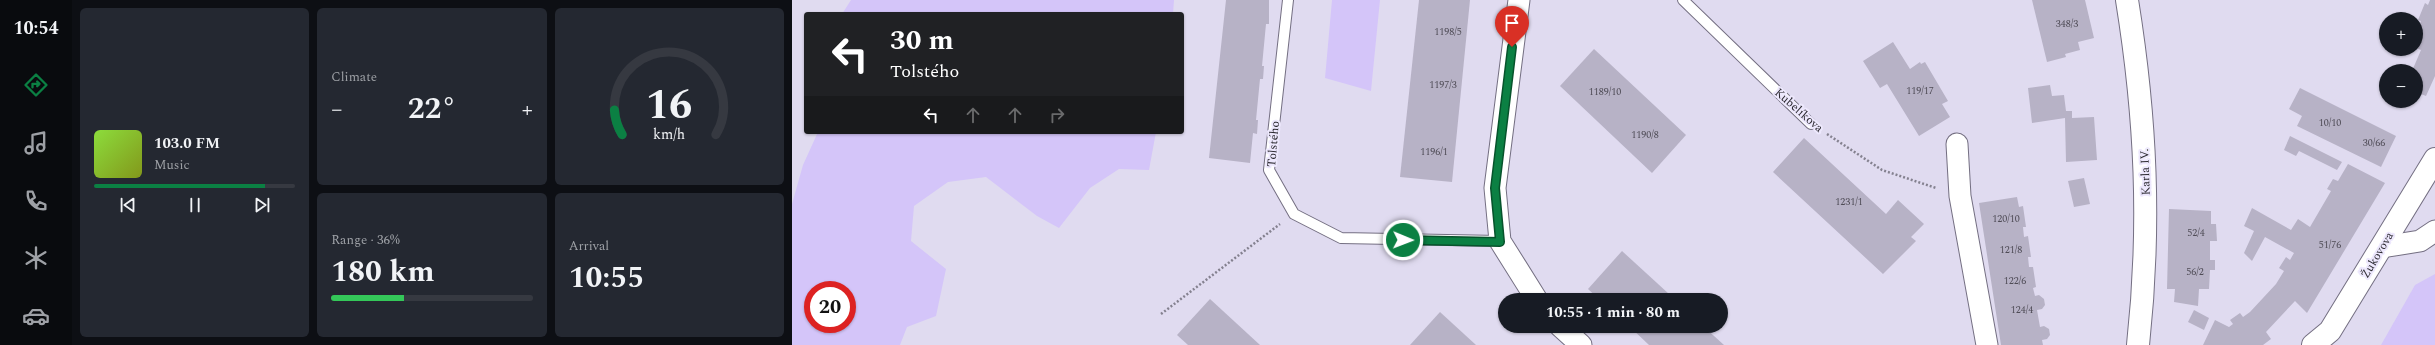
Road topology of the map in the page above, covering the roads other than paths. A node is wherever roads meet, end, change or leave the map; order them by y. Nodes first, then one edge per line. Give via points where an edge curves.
1 (1288, 0) edge
2 (1518, 0) edge
3 (1683, 0) edge
4 (2127, 0) edge
5 (1811, 124) road end
6 (1957, 144) dead end
7 (2435, 159) edge
8 (2435, 231) edge
9 (1500, 242) junction
10 (2382, 247) junction
11 (1533, 293) edge
12 (1568, 333) edge
13 (1581, 345) edge
14 (1988, 345) edge
15 (2138, 345) edge
16 (2313, 345) edge

1 - 9 lane, Tolstého via 1269,170 1294,214 1341,238
2 - 9 street via 1495,188
3 - 5 lane, Kubelíkova
4 - 15 street, Karla IV. via 2143,122 2146,185 2146,245
6 - 14 street via 1960,196
7 - 10 street, Žukovova
8 - 10 street via 2420,241
9 - 11 street
10 - 16 street, Žukovova via 2330,331
12 - 13 street

